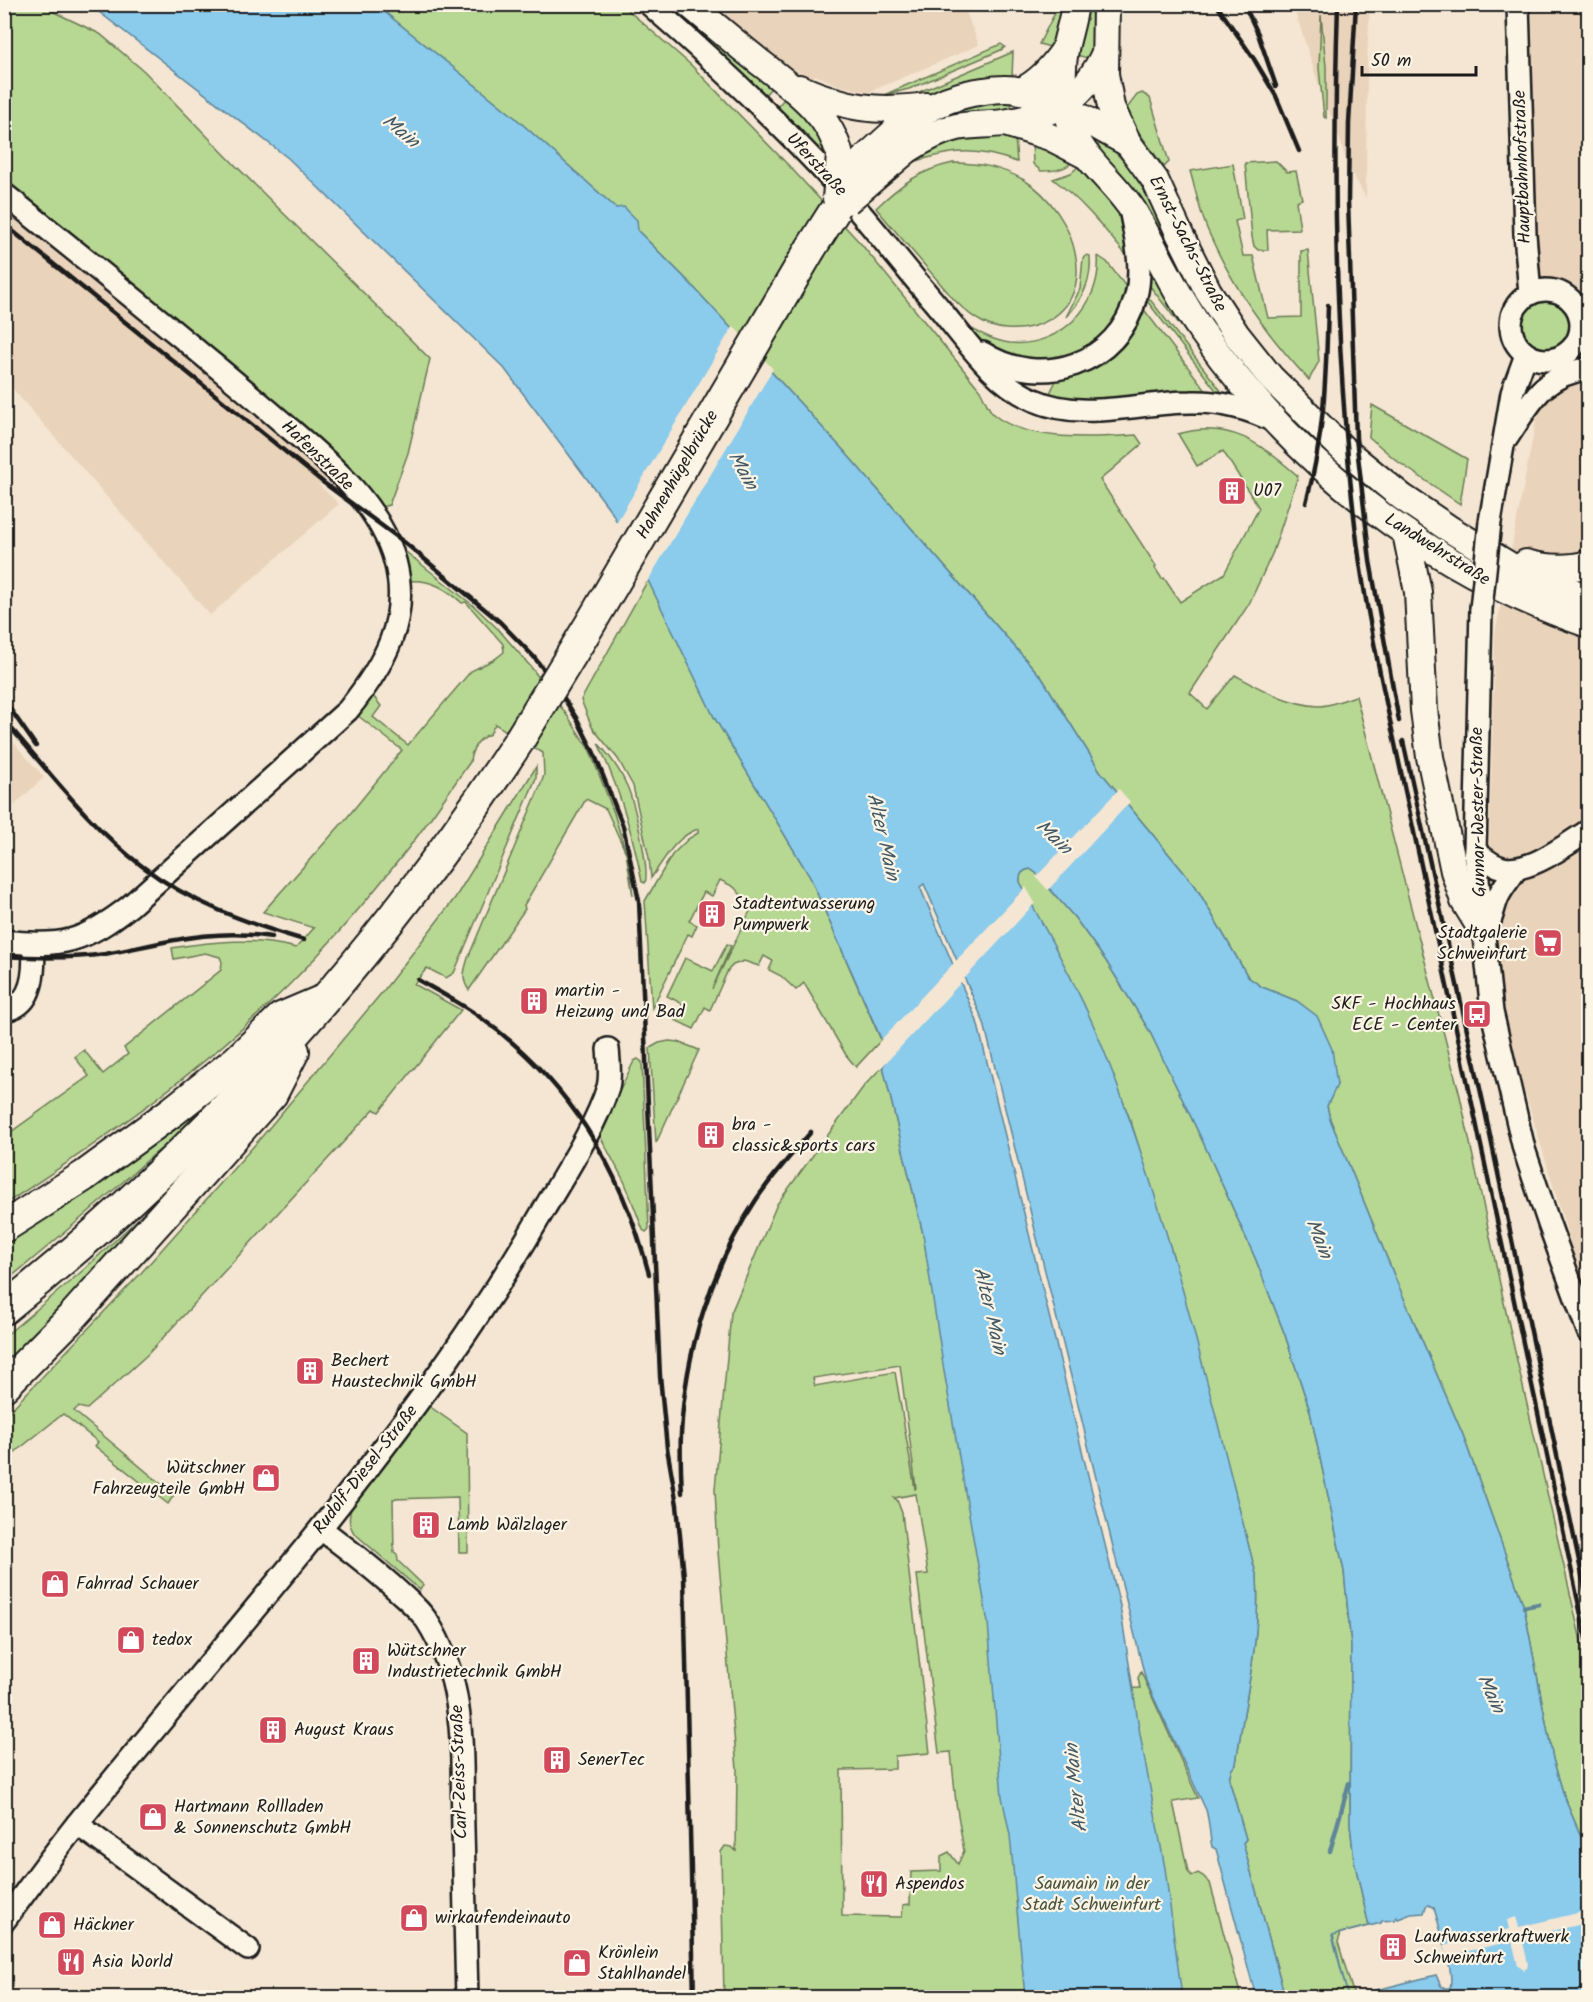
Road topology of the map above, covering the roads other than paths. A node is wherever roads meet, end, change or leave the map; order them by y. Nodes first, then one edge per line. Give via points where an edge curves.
1 (649, 4) edge
2 (689, 4) edge
3 (1075, 4) edge
4 (1106, 4) edge
5 (1518, 4) edge
6 (1065, 49) junction
7 (1105, 52) junction
8 (788, 83) junction
9 (1021, 91) junction
10 (933, 105) junction
11 (1064, 106) junction
12 (1003, 123) junction
13 (901, 141) junction
14 (1128, 143) junction
15 (1085, 155) junction
16 (4, 194) edge
17 (1129, 205) junction
18 (835, 210) junction
19 (1530, 294) junction
20 (1584, 338) edge
21 (967, 341) junction
22 (1526, 355) junction
23 (1588, 369) edge
24 (1308, 417) joint
25 (1274, 421) junction
26 (1503, 444) junction
27 (1302, 449) joint
28 (1406, 533) junction
29 (1491, 553) junction
30 (1588, 564) edge
31 (1588, 598) edge
32 (1588, 624) edge
33 (1588, 831) edge
34 (1476, 851) junction
35 (1516, 869) junction
36 (1482, 932) junction
37 (4, 941) edge
38 (33, 944) junction
39 (319, 1008) junction
40 (4, 1010) edge
41 (609, 1050) dead end
42 (4, 1227) edge
43 (4, 1309) edge
44 (1588, 1331) edge
45 (4, 1386) edge
46 (321, 1528) junction
47 (77, 1824) junction
48 (4, 1921) edge
49 (248, 1949) dead end
50 (467, 1998) edge

1 - 21 street, Uferstraße via 708,55 820,167
2 - 8 main road
3 - 6 main road, Ernst-Sachs-Straße
4 - 7 main road, Ernst-Sachs-Straße
5 - 19 street, Hauptbahnhofstraße
6 - 9 main road, Ernst-Sachs-Straße via 1041,78
6 - 11 main road, Ernst-Sachs-Straße
7 - 11 main road, Ernst-Sachs-Straße via 1096,72
7 - 14 main road, Ernst-Sachs-Straße via 1107,97
8 - 10 main road via 846,105 879,110
8 - 18 main road, bridge via 818,112 838,145
9 - 10 main road, Hahnenhügelbrücke via 971,93
9 - 11 main road, Hahnenhügelbrücke
10 - 13 main road, Hahnenhügelbrücke
11 - 12 main road, Ernst-Sachs-Straße
11 - 14 main road, Hahnenhügelbrücke
11 - 15 main road, Ernst-Sachs-Straße
12 - 13 main road, Hahnenhügelbrücke via 955,127 920,141
12 - 15 main road via 1050,137
13 - 18 main road, Hahnenhügelbrücke, bridge via 862,161
14 - 24 main road, Ernst-Sachs-Straße via 1155,180 1196,270 1223,316 1271,378
15 - 17 main road, Ernst-Sachs-Straße
16 - 38 street, Hafenstraße via 333,466 371,511 386,538 395,563 398,589 392,639 372,679 348,710 115,918 71,941
17 - 21 street, Uferstraße via 1136,237 1138,286 1129,317 1110,343 1070,366 1033,370 991,358
17 - 25 main road, Ernst-Sachs-Straße via 1200,328
18 - 39 highway, Hahnenhügelbrücke, bridge via 520,739 411,896
19 - 20 street via 1538,290 1556,291 1572,300 1581,317
19 - 22 street via 1515,308 1511,329
20 - 22 street via 1553,360
21 - 25 street, Uferstraße via 1008,383 1047,405 1096,411 1209,402 1238,407
22 - 26 street, Gunnar-Wester-Straße via 1512,393
23 - 26 street via 1551,381 1538,392
24 - 29 main road, Landwehrstraße via 1402,497
25 - 27 main road, Ernst-Sachs-Straße
26 - 34 street, Gunnar-Wester-Straße, bridge via 1481,609
27 - 28 main road, Landwehrstraße
28 - 32 main road, Landwehrstraße via 1476,576 1536,605
28 - 36 main road via 1418,592 1430,757 1454,871 1464,901
29 - 30 main road via 1537,566 1574,568
29 - 31 main road, Landwehrstraße via 1533,577
33 - 35 street via 1538,861
34 - 35 street via 1489,863
34 - 36 street, Gunnar-Wester-Straße
35 - 36 street
36 - 44 street, Gunnar-Wester-Straße via 1492,1012 1524,1149
37 - 38 street, Hafenstraße
38 - 40 street via 30,988 21,1002
39 - 42 highway via 281,1018 236,1061 173,1111 84,1176
39 - 43 highway via 190,1145 60,1264
39 - 45 highway via 272,1094 73,1316
41 - 46 street, Rudolf-Diesel-Straße via 609,1085 526,1242 412,1410
46 - 47 street, Rudolf-Diesel-Straße
46 - 50 street, Carl-Zeiss-Straße via 371,1566 414,1606 426,1620 449,1667 456,1691 460,1738
47 - 48 street, Rudolf-Diesel-Straße
47 - 49 street

